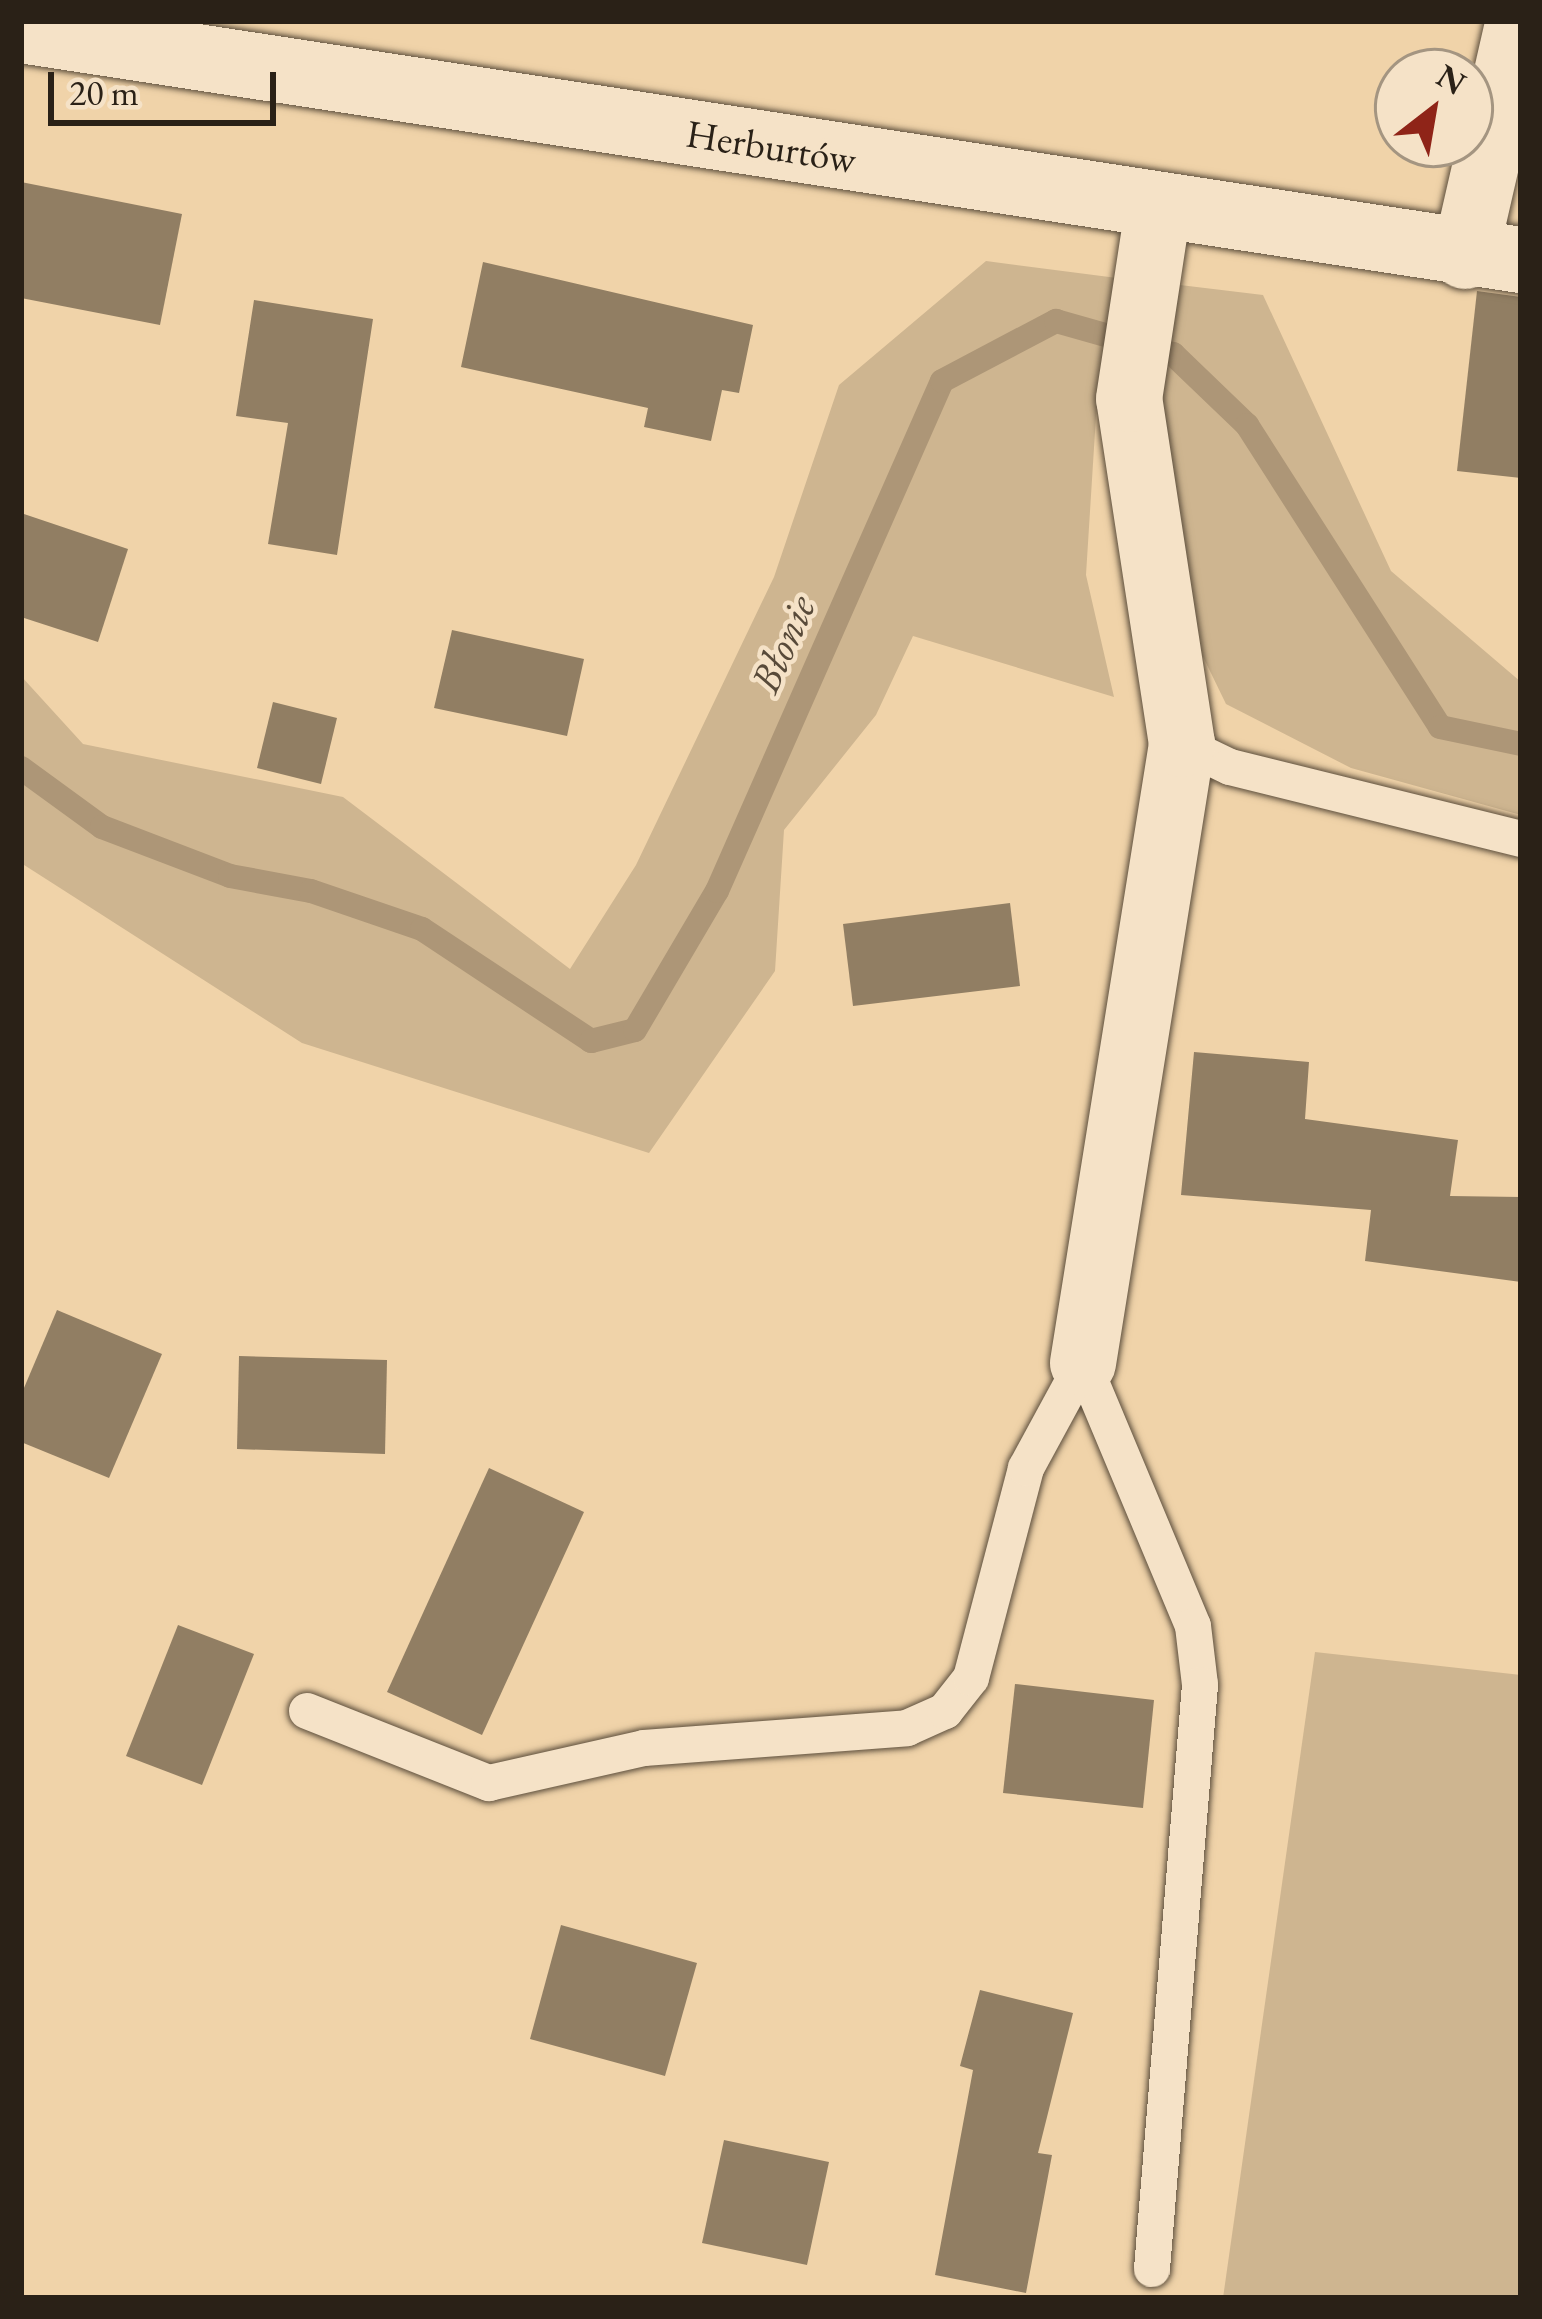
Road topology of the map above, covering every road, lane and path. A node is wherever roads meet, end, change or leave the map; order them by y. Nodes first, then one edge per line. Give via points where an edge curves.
1 (1519, 21) edge
2 (21, 30) edge
3 (1153, 238) junction
4 (1493, 258) edge
5 (1182, 744) junction
6 (1521, 839) edge
7 (1083, 1363) junction
8 (307, 1711) dead end
9 (1152, 2269) dead end

1 - 4 street
2 - 3 street, Herburtów
3 - 4 street, Herburtów
3 - 5 street via 1129,399
5 - 6 lane via 1230,767
5 - 7 street
7 - 8 lane via 1026,1468 971,1678 944,1711 907,1728 644,1748 489,1783
7 - 9 lane via 1193,1626 1200,1684

